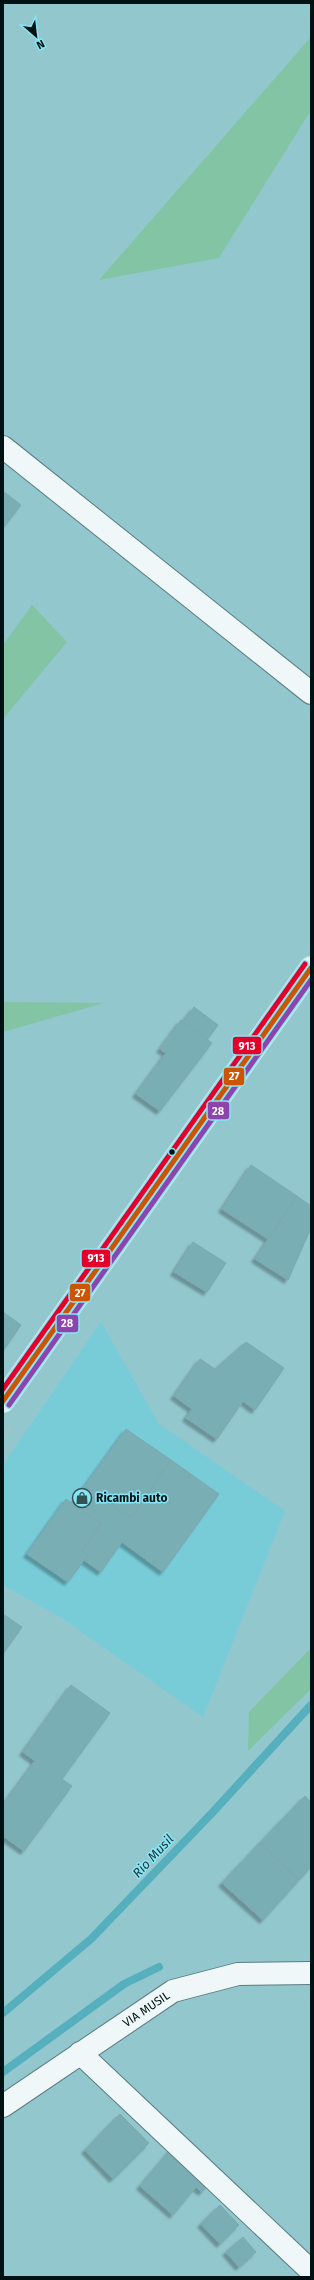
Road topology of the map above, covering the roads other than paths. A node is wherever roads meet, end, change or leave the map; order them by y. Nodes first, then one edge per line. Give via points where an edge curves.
1 (3, 447) edge
2 (311, 693) edge
3 (311, 968) edge
4 (3, 1402) edge
5 (311, 1973) edge
6 (80, 2054) junction
7 (3, 2106) edge
8 (311, 2271) edge

1 - 2 street
3 - 4 main road
5 - 6 street, VIA MUSIL via 238,1974 173,1991
6 - 7 street, VIA MUSIL
6 - 8 street

